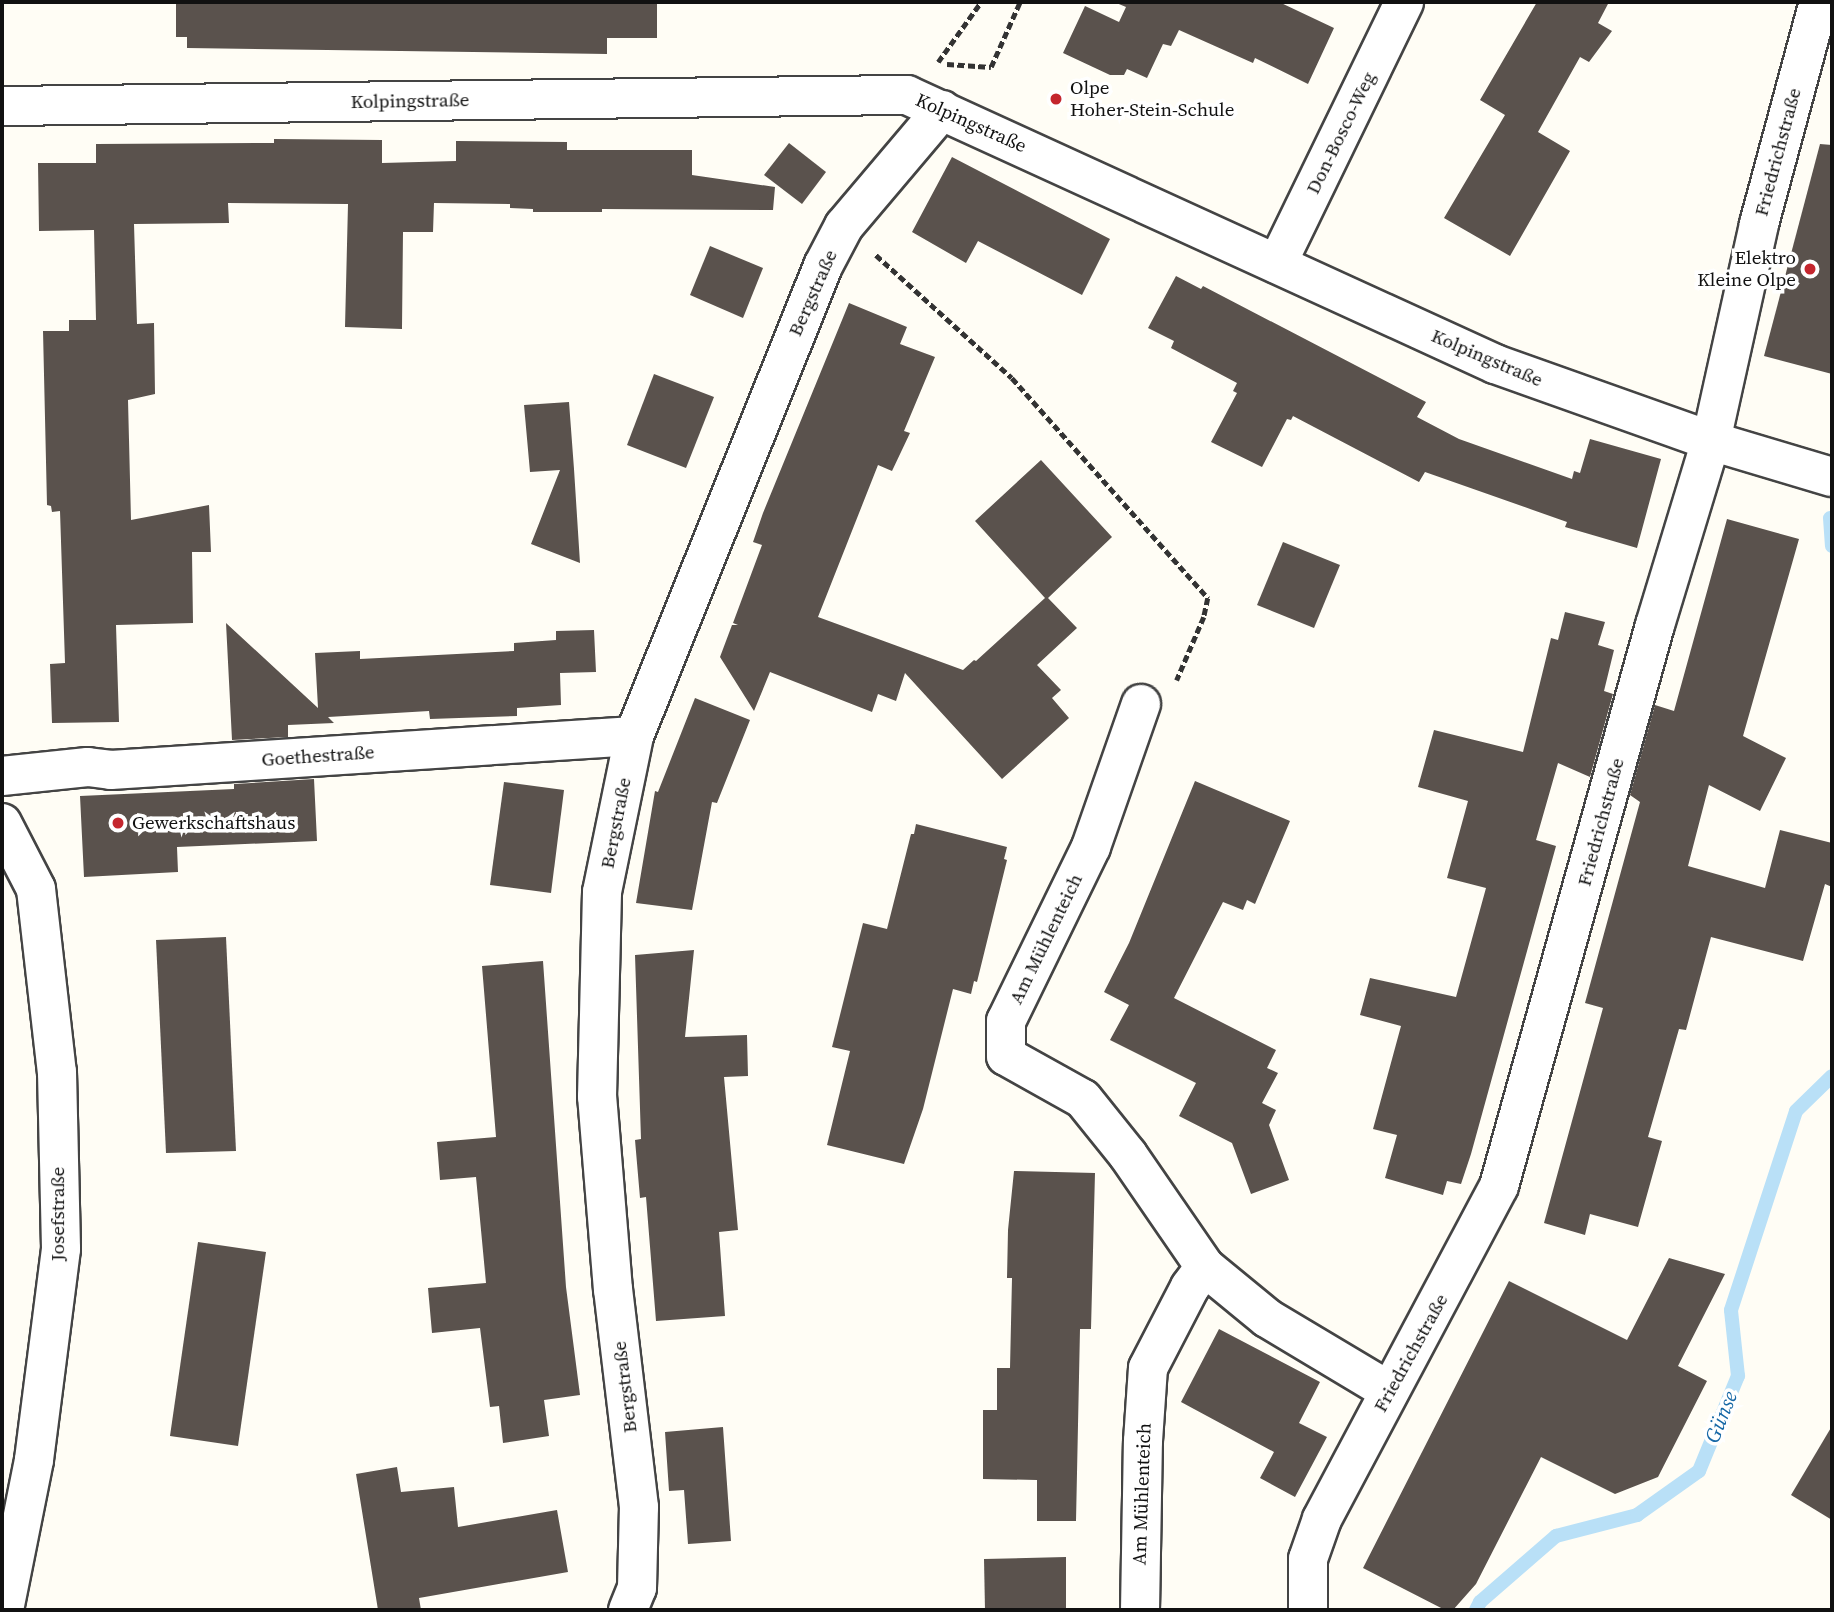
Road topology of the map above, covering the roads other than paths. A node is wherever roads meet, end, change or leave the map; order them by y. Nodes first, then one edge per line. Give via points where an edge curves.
1 (1404, 2) edge
2 (1819, 2) edge
3 (2, 106) edge
4 (942, 110) junction
5 (1278, 264) junction
6 (1711, 441) junction
7 (1832, 477) edge
8 (1142, 704) road end
9 (634, 736) junction
10 (2, 776) edge
11 (2, 822) edge
12 (1205, 1267) junction
13 (1389, 1391) junction
14 (4, 1610) edge
15 (628, 1610) edge
16 (1140, 1610) edge
17 (1308, 1610) edge

1 - 5 street, Don-Bosco-Weg
2 - 6 street, Friedrichstraße via 1759,224
3 - 4 street, Kolpingstraße via 907,95
4 - 5 street, Kolpingstraße
4 - 9 street, Bergstraße via 844,226 823,265
5 - 6 street, Kolpingstraße via 1495,364
6 - 7 street, Kolpingstraße
6 - 13 street, Friedrichstraße via 1655,625 1499,1186
8 - 12 street, Am Mühlenteich via 1091,848 1006,1021 1006,1056 1083,1098
9 - 10 street, Goethestraße via 88,767
9 - 15 street, Bergstraße via 603,892 597,1097 613,1290 639,1507 637,1588
11 - 14 street, Josefstraße via 36,889 57,1072 61,1249 34,1460
12 - 13 street, Am Mühlenteich via 1267,1318
12 - 16 street, Am Mühlenteich via 1148,1368
13 - 17 street, Friedrichstraße via 1322,1519 1308,1559

